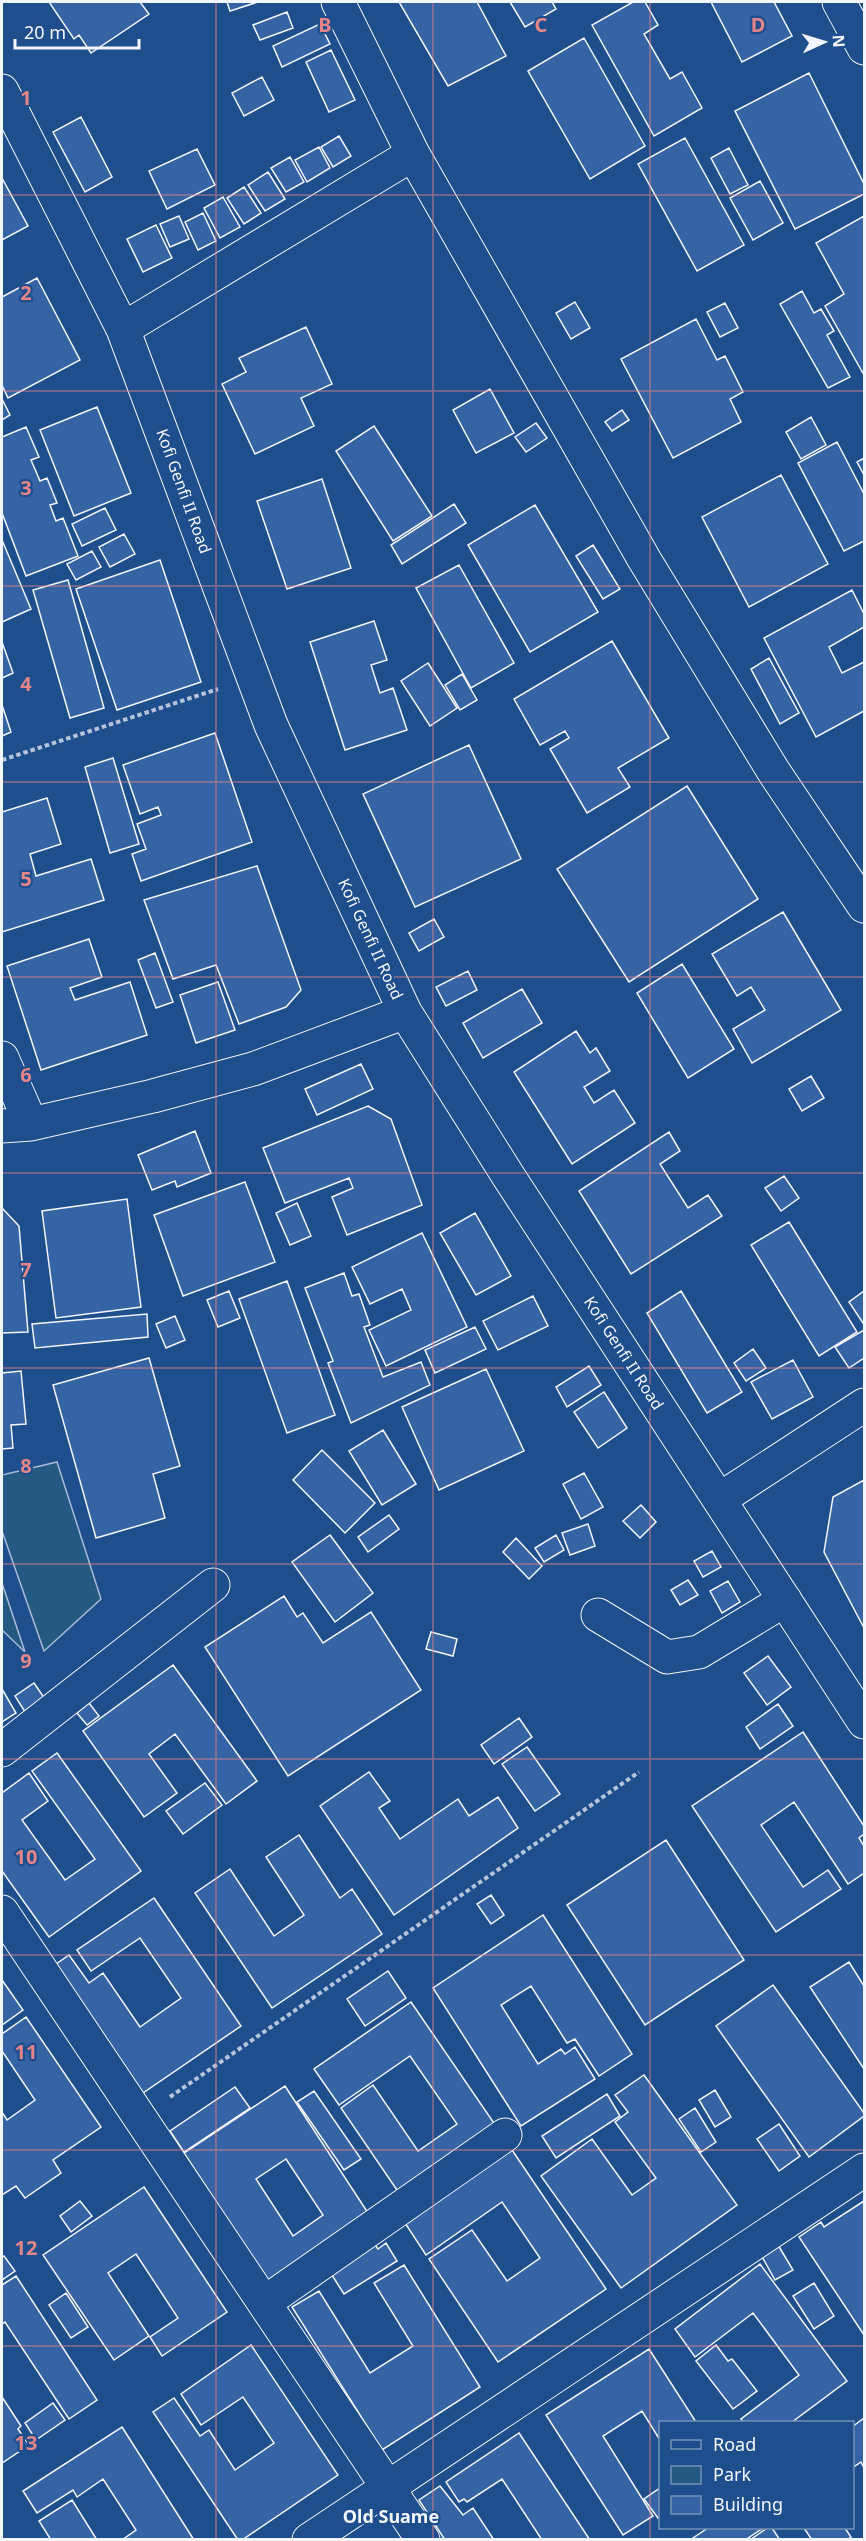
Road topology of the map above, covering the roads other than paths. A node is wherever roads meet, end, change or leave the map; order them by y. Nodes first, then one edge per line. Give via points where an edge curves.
1 (338, 2) edge
2 (839, 2) edge
3 (864, 48) edge
4 (2, 90) edge
5 (412, 154) junction
6 (123, 329) junction
7 (864, 906) edge
8 (405, 1012) junction
9 (2, 1058) edge
10 (16, 1125) edge
11 (864, 1405) edge
12 (720, 1498) junction
13 (213, 1585) dead end
14 (785, 1600) junction
15 (598, 1615) dead end
16 (864, 1722) edge
17 (2, 1750) edge
18 (2, 1912) edge
19 (505, 2135) dead end
20 (864, 2170) edge
21 (264, 2303) junction
22 (387, 2487) junction
23 (309, 2540) edge
24 (423, 2540) edge

1 - 5 street
2 - 3 street
4 - 6 street, Kofi Genfi II Road
5 - 6 street
5 - 7 street via 644,559 774,772
6 - 8 street, Kofi Genfi II Road via 271,724
8 - 10 street via 253,1069 153,1096
8 - 12 street, Kofi Genfi II Road
9 - 10 street
11 - 12 street
12 - 14 street, Kofi Genfi II Road
13 - 17 street
14 - 15 street via 699,1652 667,1657
14 - 16 street, Kofi Genfi II Road
18 - 21 street
19 - 21 street
20 - 22 street
21 - 22 street
22 - 23 street
22 - 24 street

